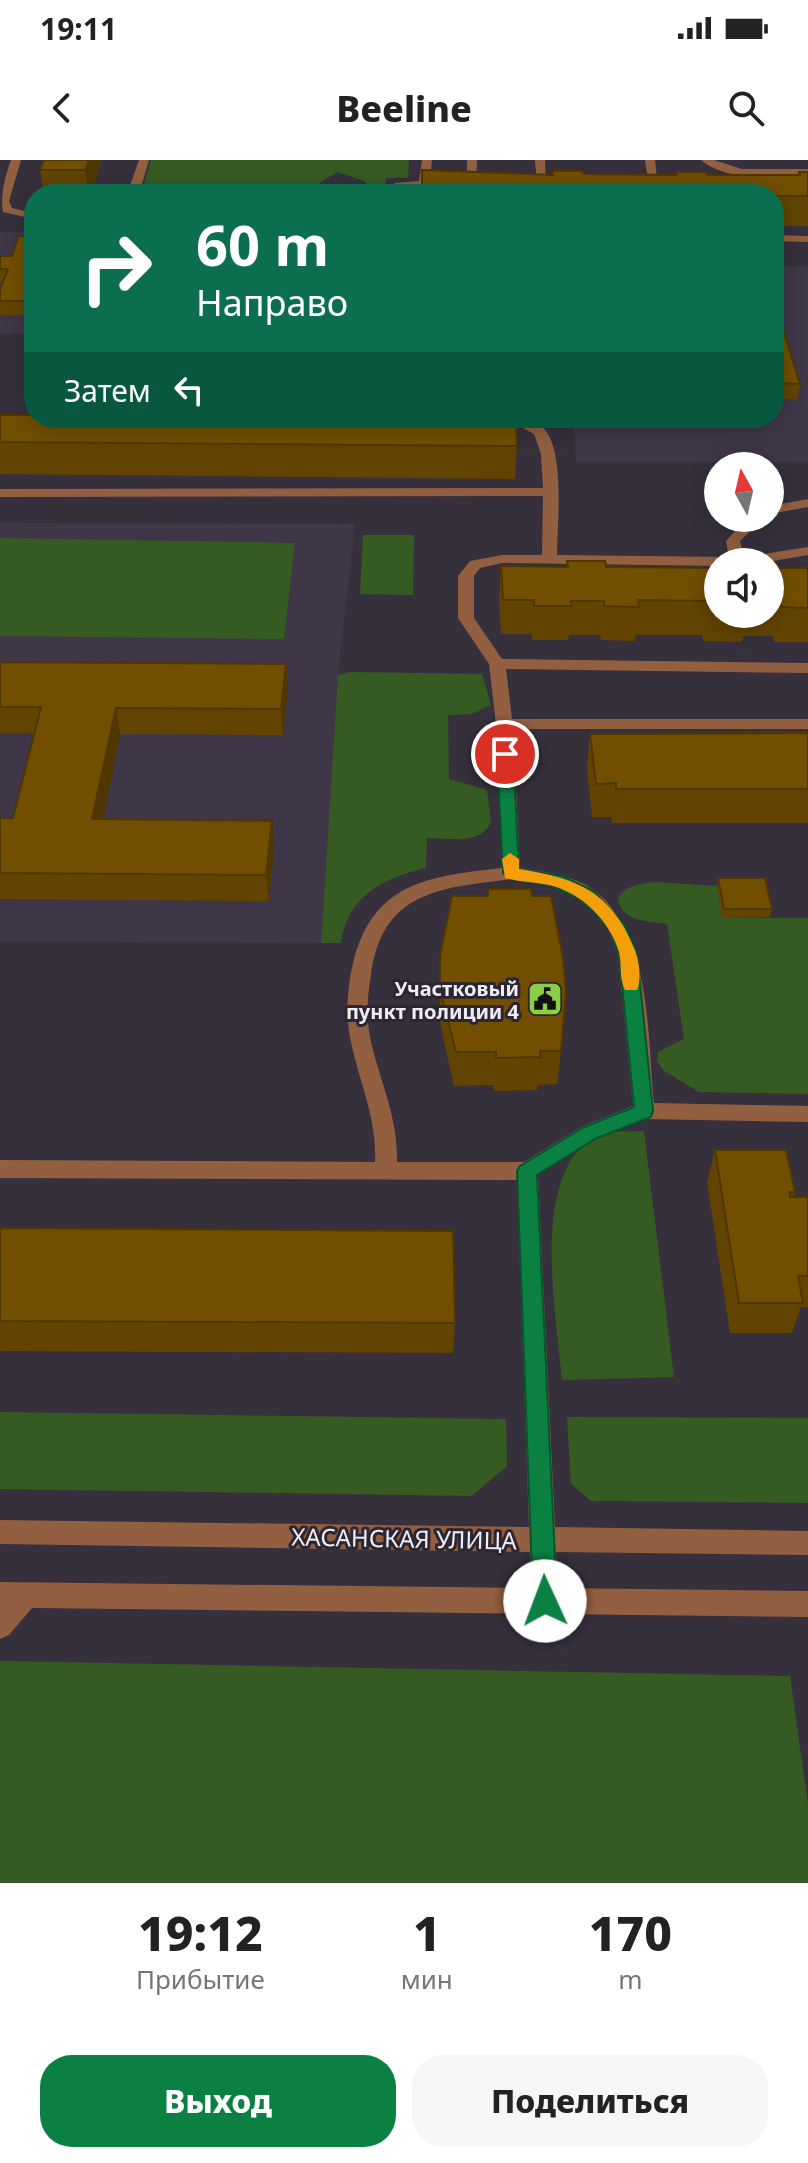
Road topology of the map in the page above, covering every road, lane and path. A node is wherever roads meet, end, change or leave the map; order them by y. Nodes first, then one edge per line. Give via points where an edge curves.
1 (16, 160) edge
2 (144, 160) edge
3 (427, 160) edge
4 (472, 160) edge
5 (540, 160) edge
6 (650, 160) edge
7 (706, 160) edge
8 (808, 172) edge
9 (424, 182) junction
10 (472, 183) junction
11 (486, 183) edge
12 (528, 183) edge
13 (136, 184) edge
14 (407, 184) edge
15 (542, 184) junction
16 (558, 184) edge
17 (654, 184) edge
18 (24, 215) edge
19 (784, 238) edge
20 (808, 239) edge
21 (532, 428) edge
22 (548, 492) junction
23 (0, 493) edge
24 (808, 503) edge
25 (784, 507) edge
26 (808, 551) edge
27 (784, 555) edge
28 (549, 559) junction
29 (704, 561) edge
30 (497, 664) junction
31 (808, 668) edge
32 (504, 724) junction
33 (808, 724) edge
34 (511, 873) junction
35 (644, 1111) junction
36 (808, 1114) edge
37 (0, 1169) edge
38 (386, 1171) junction
39 (527, 1171) junction
40 (0, 1532) edge
41 (543, 1539) junction
42 (808, 1543) edge
43 (13, 1595) edge
44 (545, 1601) junction
45 (808, 1604) edge
46 (0, 1626) edge

1 - 18 street via 3,201 7,210
2 - 13 street
3 - 9 street
4 - 10 street
5 - 15 street
6 - 17 street
7 - 8 street via 744,172
9 - 10 street
9 - 14 street
10 - 11 street
12 - 15 street
15 - 16 street
19 - 20 street
21 - 22 street via 545,438
22 - 23 street
22 - 28 street
24 - 25 street
26 - 27 street
28 - 29 street
28 - 30 street via 475,564 466,576 466,618
30 - 31 street
30 - 32 street
32 - 33 street
32 - 34 street
34 - 35 street via 556,880 588,895 616,925 628,954
34 - 38 street via 433,883 403,895 378,919 365,948 358,1031 386,1125
35 - 36 street
35 - 39 street via 590,1132
37 - 38 street
38 - 39 street
39 - 41 street
40 - 41 street, ХАСАНСКАЯ УЛИЦА
41 - 42 street, ХАСАНСКАЯ УЛИЦА
41 - 44 street
43 - 44 street
43 - 46 street
44 - 45 street

